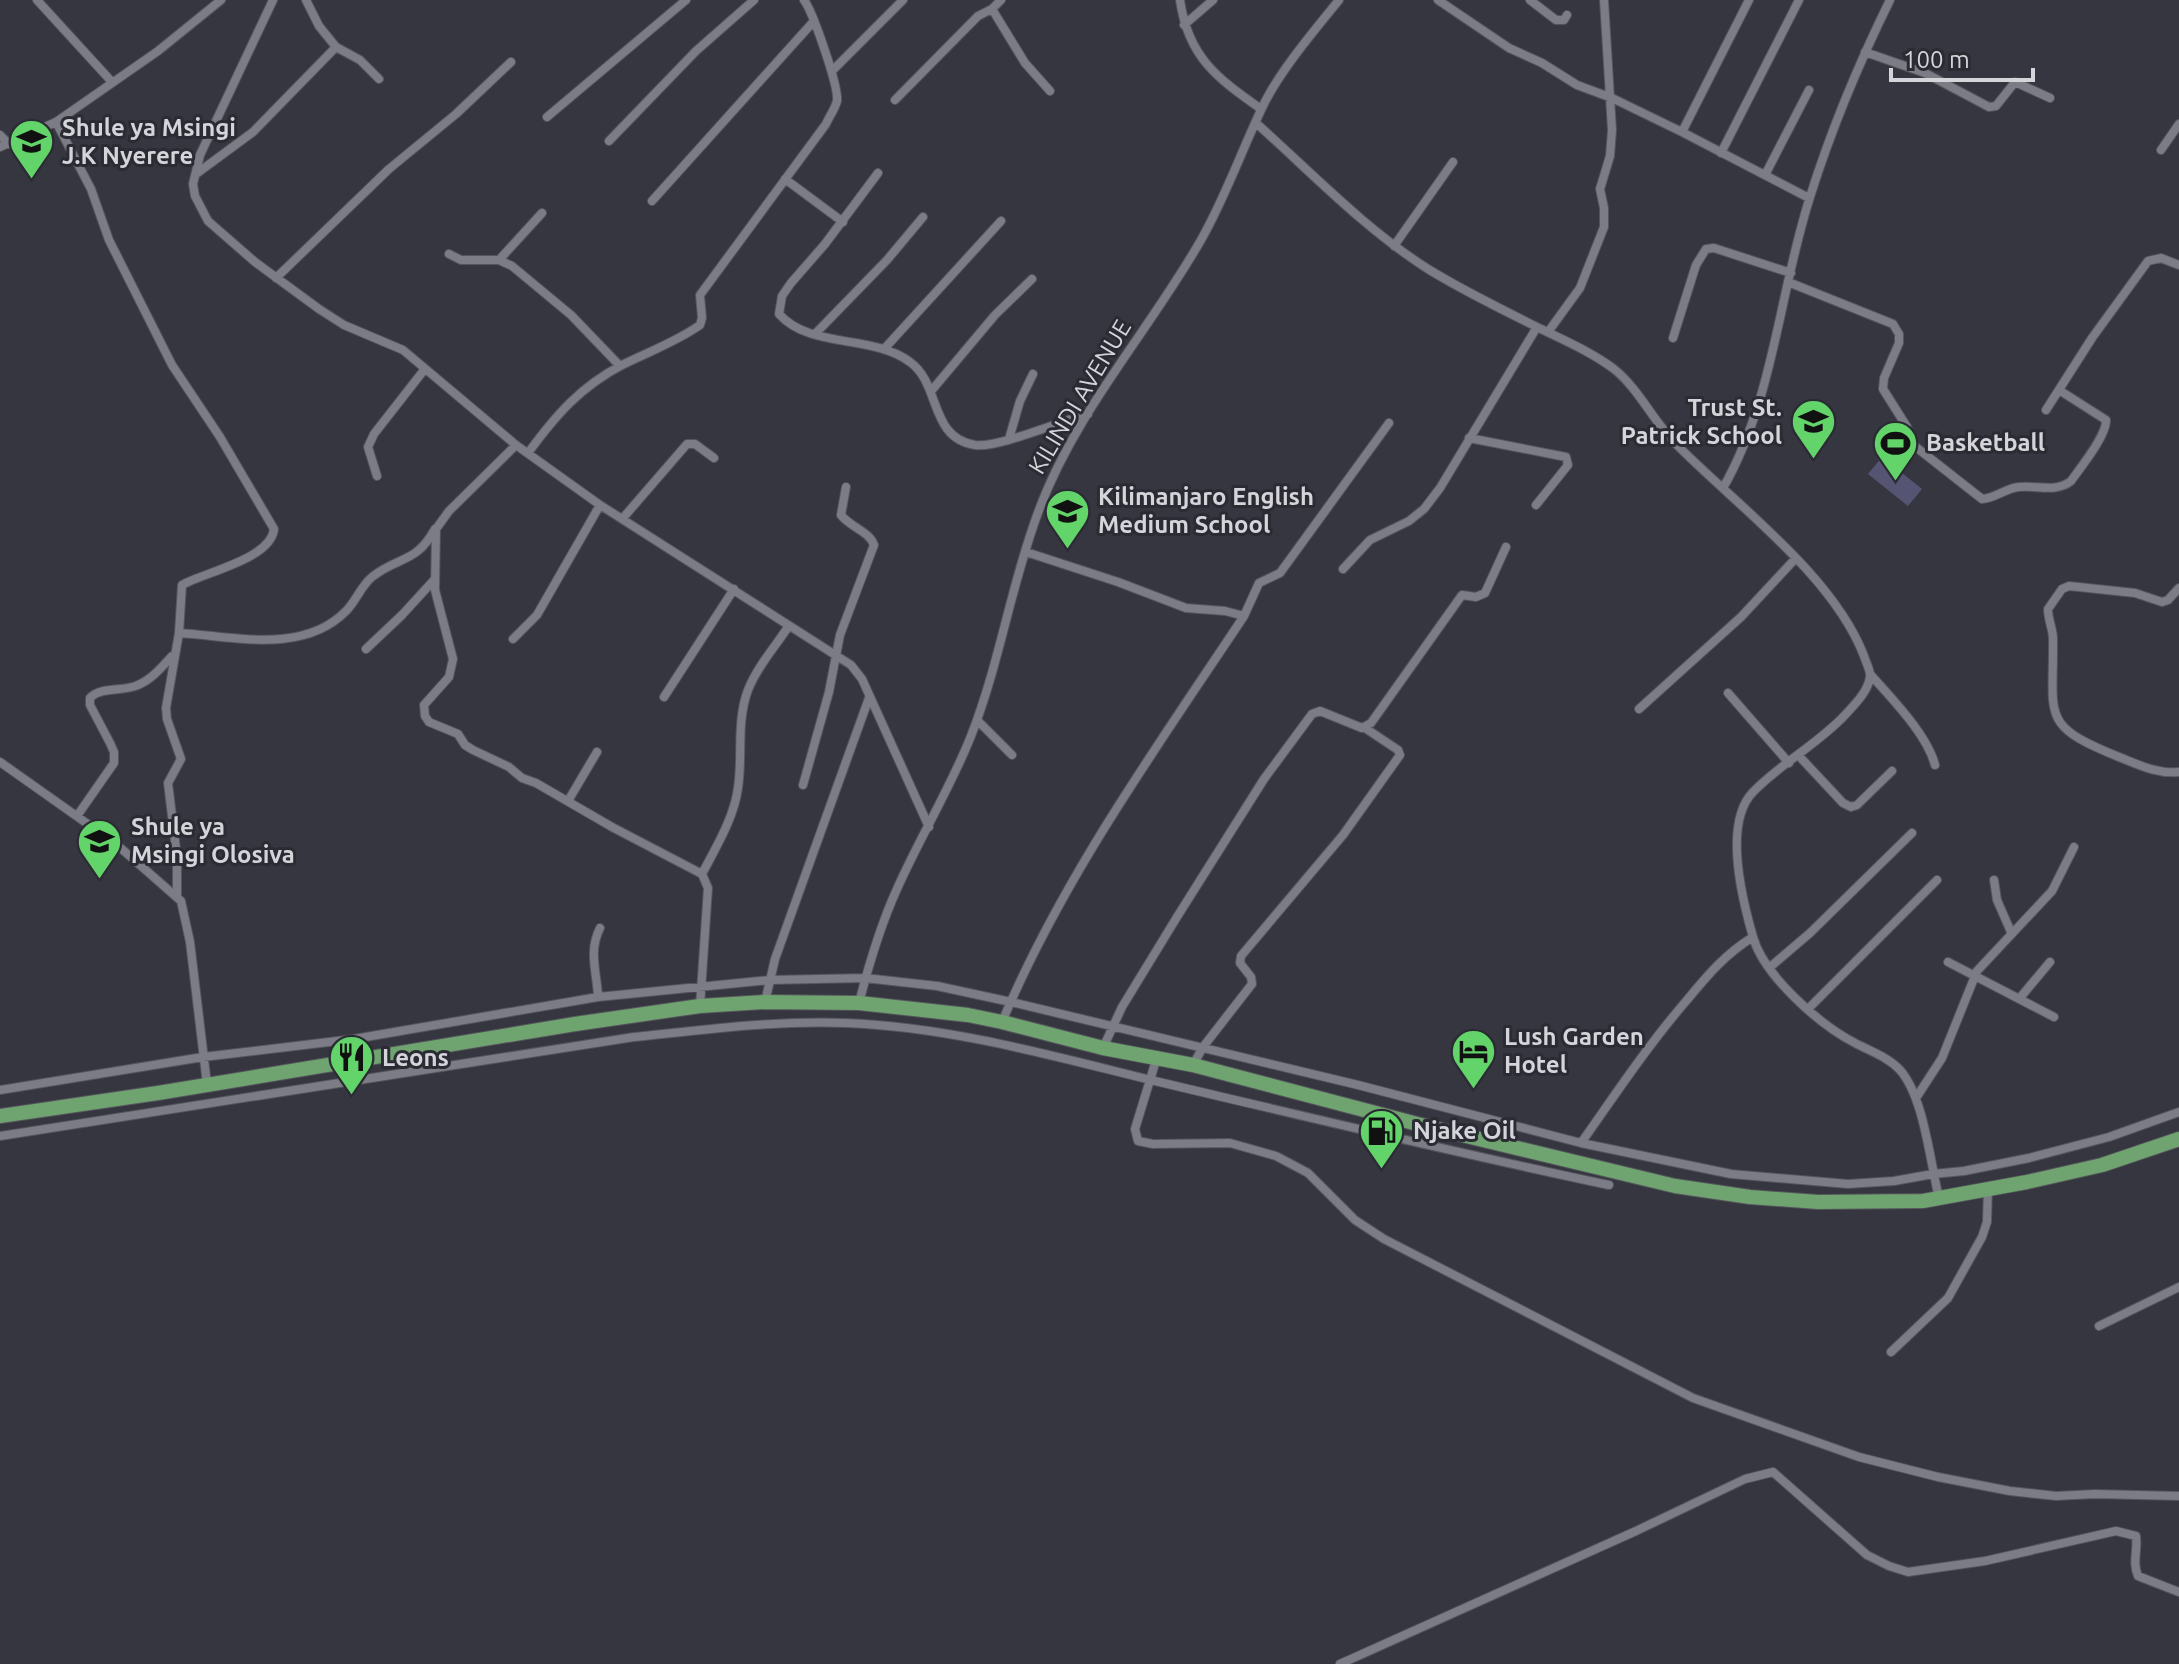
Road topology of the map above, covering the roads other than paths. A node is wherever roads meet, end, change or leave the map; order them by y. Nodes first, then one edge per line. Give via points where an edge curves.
1 (37, 0) edge
2 (221, 0) edge
3 (273, 0) edge
4 (306, 0) edge
5 (686, 0) edge
6 (754, 0) edge
7 (804, 0) edge
8 (903, 0) edge
9 (1001, 0) edge
10 (1180, 0) edge
11 (1213, 0) edge
12 (1339, 0) edge
13 (1438, 0) edge
14 (1530, 0) edge
15 (1604, 0) edge
16 (1749, 0) edge
17 (1799, 0) edge
18 (1890, 0) edge
19 (992, 9) junction
20 (1567, 15) dead end
21 (814, 21) junction
22 (1184, 25) junction
23 (336, 47) junction
24 (1865, 52) junction
25 (511, 62) dead end
26 (832, 71) junction
27 (379, 79) dead end
28 (112, 82) junction
29 (1809, 90) dead end
30 (1050, 91) dead end
31 (1612, 98) junction
32 (2050, 98) dead end
33 (895, 100) dead end
34 (1261, 109) junction
35 (547, 117) dead end
36 (56, 122) junction
37 (1256, 123) junction
38 (2179, 124) edge
39 (1682, 132) junction
40 (0, 135) edge
41 (609, 141) dead end
42 (4, 145) edge
43 (2161, 150) dead end
44 (1721, 153) junction
45 (1453, 162) dead end
46 (878, 173) dead end
47 (196, 174) junction
48 (1765, 175) junction
49 (785, 179) junction
50 (1809, 198) junction
51 (652, 201) dead end
52 (542, 213) dead end
53 (923, 217) dead end
54 (1001, 221) dead end
55 (843, 222) junction
56 (1394, 246) junction
57 (449, 254) dead end
58 (499, 260) junction
59 (2179, 265) edge
60 (276, 278) junction
61 (1790, 278) junction
62 (1032, 279) dead end
63 (1537, 327) junction
64 (1548, 332) junction
65 (816, 333) junction
66 (1673, 338) dead end
67 (885, 348) junction
68 (620, 366) junction
69 (424, 370) junction
70 (1033, 374) dead end
71 (932, 390) junction
72 (2059, 390) junction
73 (2046, 410) dead end
74 (1088, 414) junction
75 (1389, 423) dead end
76 (1469, 438) junction
77 (1009, 439) junction
78 (516, 445) junction
79 (528, 453) junction
80 (714, 458) dead end
81 (377, 476) dead end
82 (846, 487) dead end
83 (1723, 488) junction
84 (600, 505) junction
85 (1536, 505) dead end
86 (623, 518) junction
87 (436, 529) junction
88 (1506, 547) dead end
89 (1026, 552) junction
90 (1795, 559) junction
91 (1343, 569) dead end
92 (434, 580) junction
93 (2179, 588) edge
94 (734, 589) junction
95 (1244, 616) junction
96 (788, 627) junction
97 (179, 633) junction
98 (513, 639) dead end
99 (366, 649) dead end
100 (173, 656) junction
101 (837, 657) junction
102 (1870, 674) junction
103 (1728, 693) dead end
104 (664, 697) dead end
105 (869, 697) junction
106 (1639, 709) dead end
107 (977, 720) junction
108 (1365, 728) junction
109 (597, 752) dead end
110 (1012, 755) dead end
111 (1799, 756) junction
112 (0, 762) edge
113 (1789, 763) junction
114 (1935, 765) dead end
115 (1892, 771) dead end
116 (2179, 772) edge
117 (803, 785) dead end
118 (568, 801) junction
119 (77, 816) junction
120 (929, 827) junction
121 (1912, 833) dead end
122 (2074, 847) dead end
123 (702, 874) junction
124 (1937, 880) dead end
125 (1994, 880) dead end
126 (177, 895) junction
127 (600, 928) dead end
128 (2011, 932) junction
129 (1753, 937) junction
130 (1948, 962) dead end
131 (2050, 962) dead end
132 (1769, 968) junction
133 (1975, 975) junction
134 (865, 978) junction
135 (770, 980) junction
136 (700, 986) junction
137 (598, 997) junction
138 (2019, 999) junction
139 (765, 1002) junction
140 (1011, 1002) junction
141 (859, 1003) junction
142 (700, 1006) junction
143 (1808, 1009) junction
144 (2054, 1017) dead end
145 (1002, 1022) junction
146 (1112, 1026) junction
147 (1203, 1047) junction
148 (1103, 1048) junction
149 (1157, 1056) junction
150 (203, 1057) junction
151 (1193, 1065) junction
152 (1151, 1080) junction
153 (207, 1084) junction
154 (0, 1090) edge
155 (1916, 1098) junction
156 (2179, 1112) edge
157 (0, 1116) edge
158 (0, 1136) edge
159 (1581, 1143) junction
160 (2176, 1143) edge
161 (1933, 1174) junction
162 (1609, 1185) dead end
163 (1988, 1189) junction
164 (1939, 1198) junction
165 (2179, 1287) edge
166 (2099, 1326) dead end
167 (1891, 1352) dead end
168 (2179, 1496) edge
169 (2179, 1592) edge
170 (1340, 1664) edge

1 - 28 street
2 - 28 street
3 - 47 street via 200,155
4 - 23 street
5 - 35 street
6 - 41 street
7 - 21 street
8 - 26 street
9 - 19 street
10 - 22 street
11 - 22 street
12 - 34 street, KILINDI AVENUE
13 - 31 street via 1509,48
14 - 20 street via 1556,20
15 - 31 street
16 - 39 street
17 - 44 street
18 - 24 street
19 - 30 street via 1025,63
19 - 33 street via 978,16
21 - 26 street
21 - 51 street
22 - 34 street via 1220,81
23 - 27 street
23 - 47 street via 253,132
24 - 32 street via 1925,73 1989,107 1996,106 2015,82
24 - 50 street
25 - 60 street
26 - 49 street via 837,101
28 - 36 street
29 - 48 street
31 - 39 street
31 - 64 street via 1610,156 1600,189 1603,235 1580,288
34 - 37 street, KILINDI AVENUE
36 - 42 street
36 - 97 street via 172,365 274,529 261,549 183,584
37 - 56 street
37 - 74 street, KILINDI AVENUE via 1203,238
38 - 43 street
39 - 44 street
40 - 42 street
44 - 48 street
45 - 56 street
46 - 55 street
47 - 60 street via 195,196 208,221
48 - 50 street
49 - 55 street
49 - 68 street via 700,295 700,325
50 - 61 street
52 - 58 street
53 - 65 street
54 - 67 street
55 - 65 street via 778,306 785,322
56 - 63 street
57 - 58 street via 461,260
58 - 68 street via 571,315
59 - 72 street via 2161,258 2148,261
60 - 69 street via 344,325 403,350
61 - 66 street via 1706,249
61 - 72 street via 1893,324 1899,343 1883,389 1912,444 1982,499 2018,487 2064,487 2071,481 2107,424
61 - 83 street via 1756,410
62 - 71 street
63 - 64 street
63 - 76 street
64 - 83 street via 1619,373 1674,443
65 - 67 street
67 - 71 street via 912,363
68 - 79 street via 565,404
69 - 78 street
69 - 81 street via 368,447
70 - 77 street
71 - 77 street via 942,424 961,440 985,445
72 - 73 street
74 - 77 street
74 - 89 street, KILINDI AVENUE via 1054,476
75 - 95 street via 1280,573 1259,583
76 - 85 street via 1566,457 1568,465
76 - 91 street via 1424,509 1370,540
78 - 79 street
78 - 87 street
79 - 84 street
80 - 86 street via 687,444
82 - 101 street via 841,515 874,545
83 - 90 street
84 - 86 street
84 - 98 street via 537,615
86 - 94 street
87 - 92 street
87 - 97 street via 421,551 374,575 346,611 316,632 278,639
88 - 108 street via 1485,593 1462,595
89 - 95 street via 1186,608
89 - 107 street, KILINDI AVENUE
90 - 102 street via 1845,616
90 - 106 street via 1741,617
92 - 99 street
92 - 118 street via 453,659 449,677 424,705 425,716 458,734 473,750
93 - 116 street via 2162,602 2135,593 2069,586 2048,609 2054,635 2054,710 2064,729 2148,769
94 - 96 street
94 - 104 street
95 - 140 street via 1087,857
96 - 101 street
96 - 123 street via 749,689 740,729 736,798
97 - 100 street
100 - 119 street via 137,686 91,695 90,705 114,752 114,763
100 - 126 street via 166,708 181,759 168,783
101 - 105 street via 851,665
101 - 117 street
102 - 111 street via 1856,703
102 - 114 street via 1929,748
103 - 113 street
105 - 120 street
105 - 135 street
107 - 110 street
107 - 120 street, KILINDI AVENUE
108 - 146 street via 1320,711 1312,714 1264,779
108 - 147 street via 1400,755 1343,835 1241,956 1252,984
109 - 118 street
111 - 113 street
111 - 115 street via 1851,807
112 - 119 street
113 - 129 street via 1749,796 1738,819 1738,858
118 - 123 street
119 - 126 street
120 - 134 street, KILINDI AVENUE via 898,886
121 - 132 street
122 - 128 street via 2052,891
123 - 136 street via 708,888
124 - 143 street
125 - 128 street
126 - 150 street via 190,942
127 - 137 street via 592,954
128 - 133 street
129 - 132 street
129 - 159 street via 1716,965 1659,1032
130 - 133 street
131 - 138 street
132 - 143 street
133 - 138 street
133 - 155 street via 1942,1058
134 - 135 street
134 - 140 street
134 - 141 street, KILINDI AVENUE
135 - 136 street
135 - 139 street
136 - 137 street
136 - 142 street
137 - 150 street via 354,1039
138 - 144 street
139 - 141 highway
139 - 142 highway
140 - 145 street
140 - 146 street
141 - 145 highway
142 - 153 highway
143 - 155 street via 1898,1068
145 - 148 highway
146 - 147 street
146 - 148 street
147 - 151 street
147 - 159 street
148 - 149 highway
149 - 151 highway
149 - 152 street
150 - 153 street
150 - 154 street
151 - 164 highway via 1675,1186 1818,1202
152 - 158 street via 964,1037 816,1023 634,1037
152 - 162 street
152 - 168 street via 1134,1132 1138,1141 1230,1143 1287,1161 1384,1239 1693,1398 1859,1457 1938,1477 2056,1496
153 - 157 highway
155 - 161 street
156 - 161 street via 2029,1158
159 - 161 street via 1731,1174 1810,1181 1848,1184
160 - 163 highway
161 - 164 street
163 - 164 highway
163 - 167 street via 1982,1237 1948,1298
165 - 166 street
169 - 170 street via 2138,1576 2136,1536 2116,1531 1985,1561 1908,1572 1867,1555 1773,1472 1745,1479

